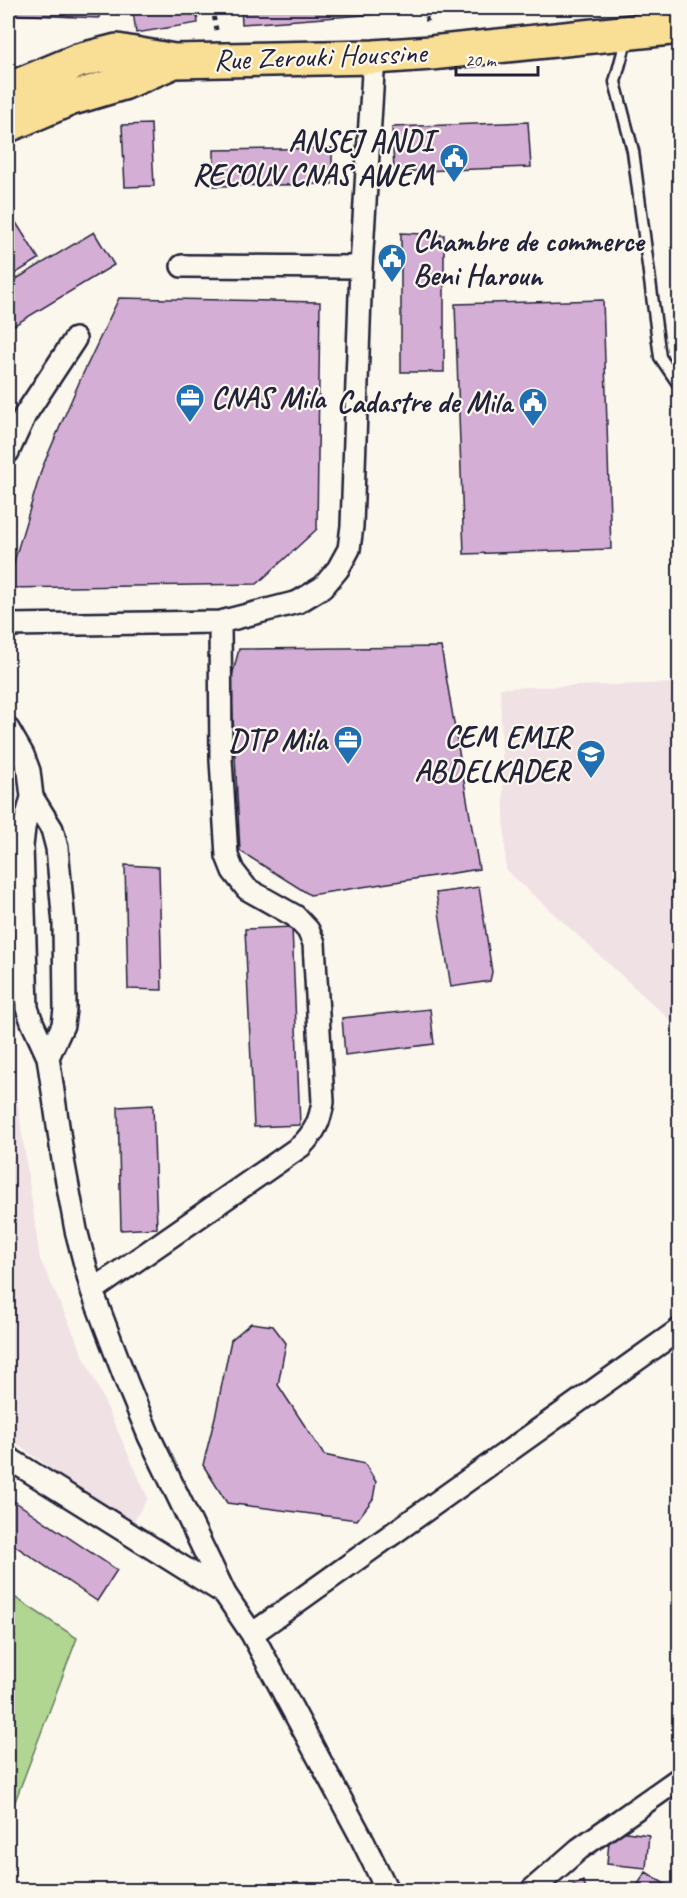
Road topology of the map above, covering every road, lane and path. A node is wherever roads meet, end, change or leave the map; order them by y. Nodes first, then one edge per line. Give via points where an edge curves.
1 (669, 21) edge
2 (628, 31) junction
3 (374, 57) junction
4 (174, 61) junction
5 (8, 90) edge
6 (8, 125) edge
7 (182, 266) dead end
8 (361, 267) junction
9 (75, 339) dead end
10 (680, 382) edge
11 (8, 452) edge
12 (220, 622) junction
13 (8, 625) edge
14 (8, 729) edge
15 (33, 796) junction
16 (48, 1057) junction
17 (92, 1291) junction
18 (680, 1329) edge
19 (8, 1458) edge
20 (225, 1594) junction
21 (252, 1634) junction
22 (680, 1778) edge
23 (387, 1890) edge
24 (532, 1890) edge

1 - 2 main road, Rue Zerouki Houssine
2 - 3 main road, Rue Zerouki Houssine
2 - 10 lane via 615,82 633,151 660,357
3 - 4 main road, Rue Zerouki Houssine
3 - 8 street
4 - 5 main road via 117,51 78,61
4 - 6 main road, Rue Zerouki Houssine
7 - 8 street
8 - 12 street via 349,549 323,587 298,602
9 - 11 street via 25,415
12 - 13 street
12 - 17 street via 226,856 247,889 295,916 314,944 323,1102 319,1124 301,1146
14 - 15 street via 26,763
15 - 16 street via 22,846 27,1008
15 - 16 street via 52,829 57,848 64,924 65,1009 63,1024
16 - 17 street via 67,1183
17 - 20 street via 149,1437
18 - 21 street
19 - 20 street
20 - 21 street
21 - 23 street
22 - 24 street via 579,1849

